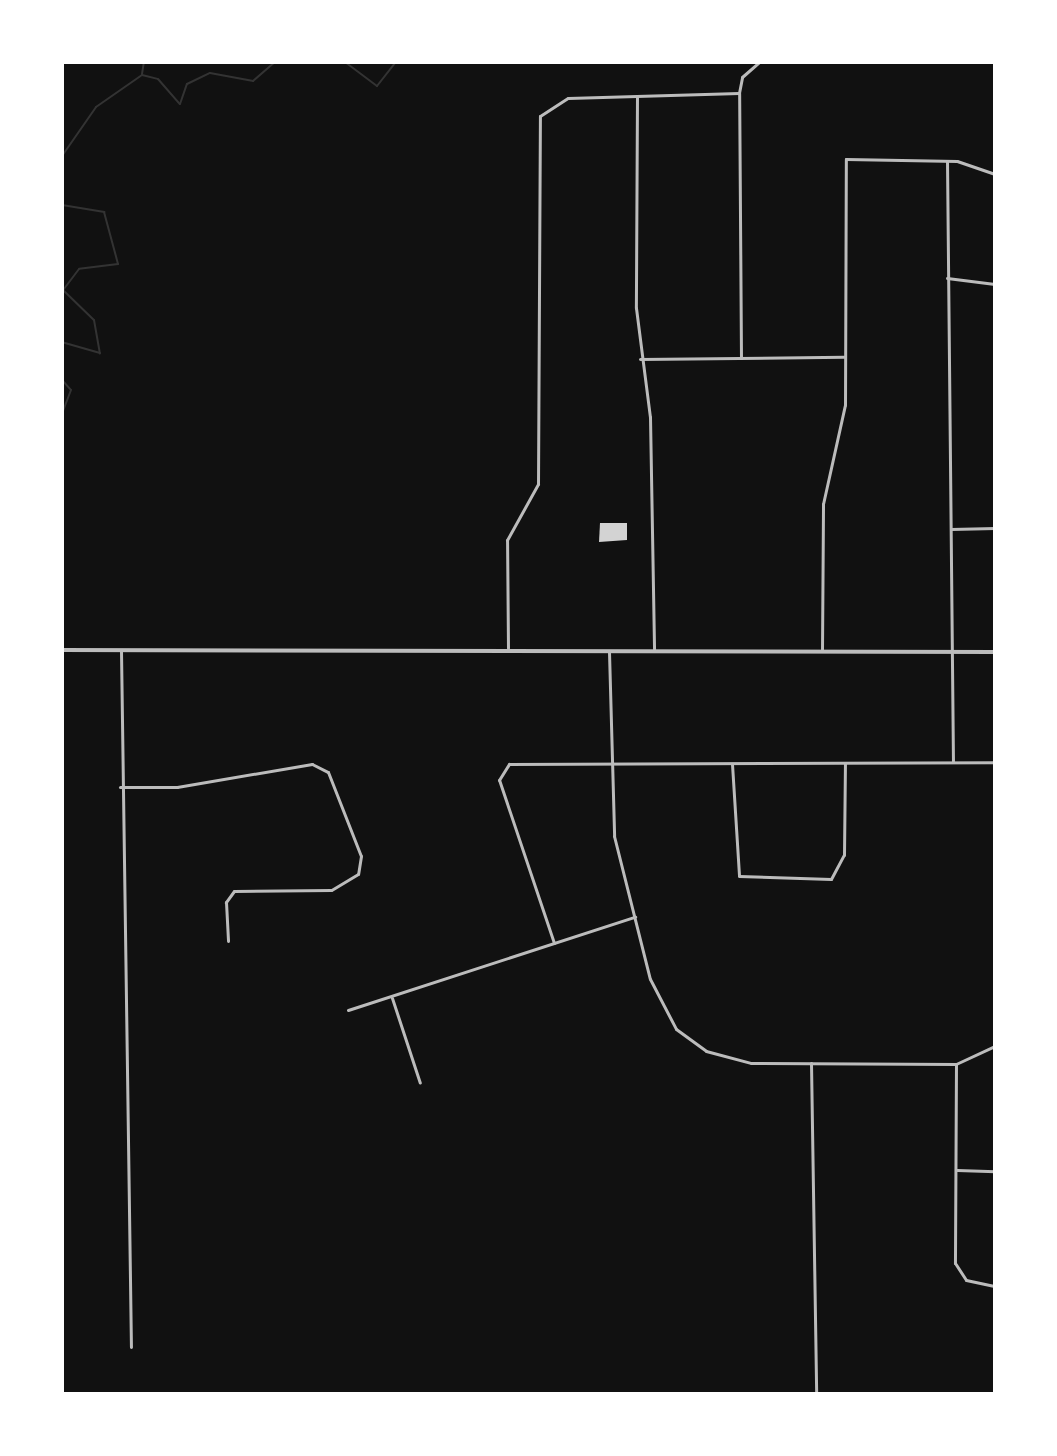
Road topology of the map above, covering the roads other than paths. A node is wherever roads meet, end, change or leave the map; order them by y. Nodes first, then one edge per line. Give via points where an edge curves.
1 (759, 62) edge
2 (739, 93) junction
3 (637, 96) junction
4 (947, 161) junction
5 (995, 174) edge
6 (947, 278) junction
7 (995, 284) edge
8 (846, 357) junction
9 (741, 358) junction
10 (640, 359) junction
11 (995, 528) edge
12 (951, 529) junction
13 (508, 648) junction
14 (62, 650) edge
15 (609, 650) junction
16 (654, 650) junction
17 (121, 651) junction
18 (822, 651) junction
19 (995, 652) edge
20 (951, 653) junction
21 (953, 761) junction
22 (995, 762) edge
23 (845, 763) junction
24 (732, 764) junction
25 (611, 765) junction
26 (120, 787) junction
27 (635, 917) junction
28 (228, 941) dead end
29 (554, 943) junction
30 (392, 998) junction
31 (348, 1010) dead end
32 (995, 1046) edge
33 (811, 1063) junction
34 (956, 1064) junction
35 (420, 1083) dead end
36 (957, 1170) junction
37 (995, 1171) edge
38 (995, 1286) edge
39 (131, 1347) dead end
40 (817, 1393) edge

1 - 2 street via 742,77
2 - 3 street
2 - 9 street
3 - 10 street
3 - 13 street via 555,101 538,123 538,484 507,540
4 - 5 street
4 - 6 street
4 - 8 street via 846,159
6 - 7 street
6 - 12 street
8 - 9 street
8 - 18 street via 841,429 823,504
9 - 10 street
10 - 16 street via 650,417
11 - 12 street
12 - 20 street
13 - 15 street
13 - 17 street
14 - 17 street
15 - 16 street
15 - 25 street
16 - 18 street
17 - 26 street
18 - 20 street
19 - 20 street
20 - 21 street
21 - 22 street
21 - 23 street
23 - 24 street
23 - 24 street via 844,855 831,879 739,876
24 - 25 street
25 - 27 street via 614,836
25 - 29 street via 521,761 499,775
26 - 28 street via 177,787 312,764 328,772 361,856 358,874 331,890 234,891 226,902
26 - 39 street
27 - 29 street
27 - 33 street via 658,1000 685,1036 734,1060
29 - 30 street
30 - 31 street
30 - 35 street
32 - 34 street
33 - 34 street
33 - 40 street
34 - 36 street
36 - 37 street
36 - 38 street via 956,1268 966,1280

